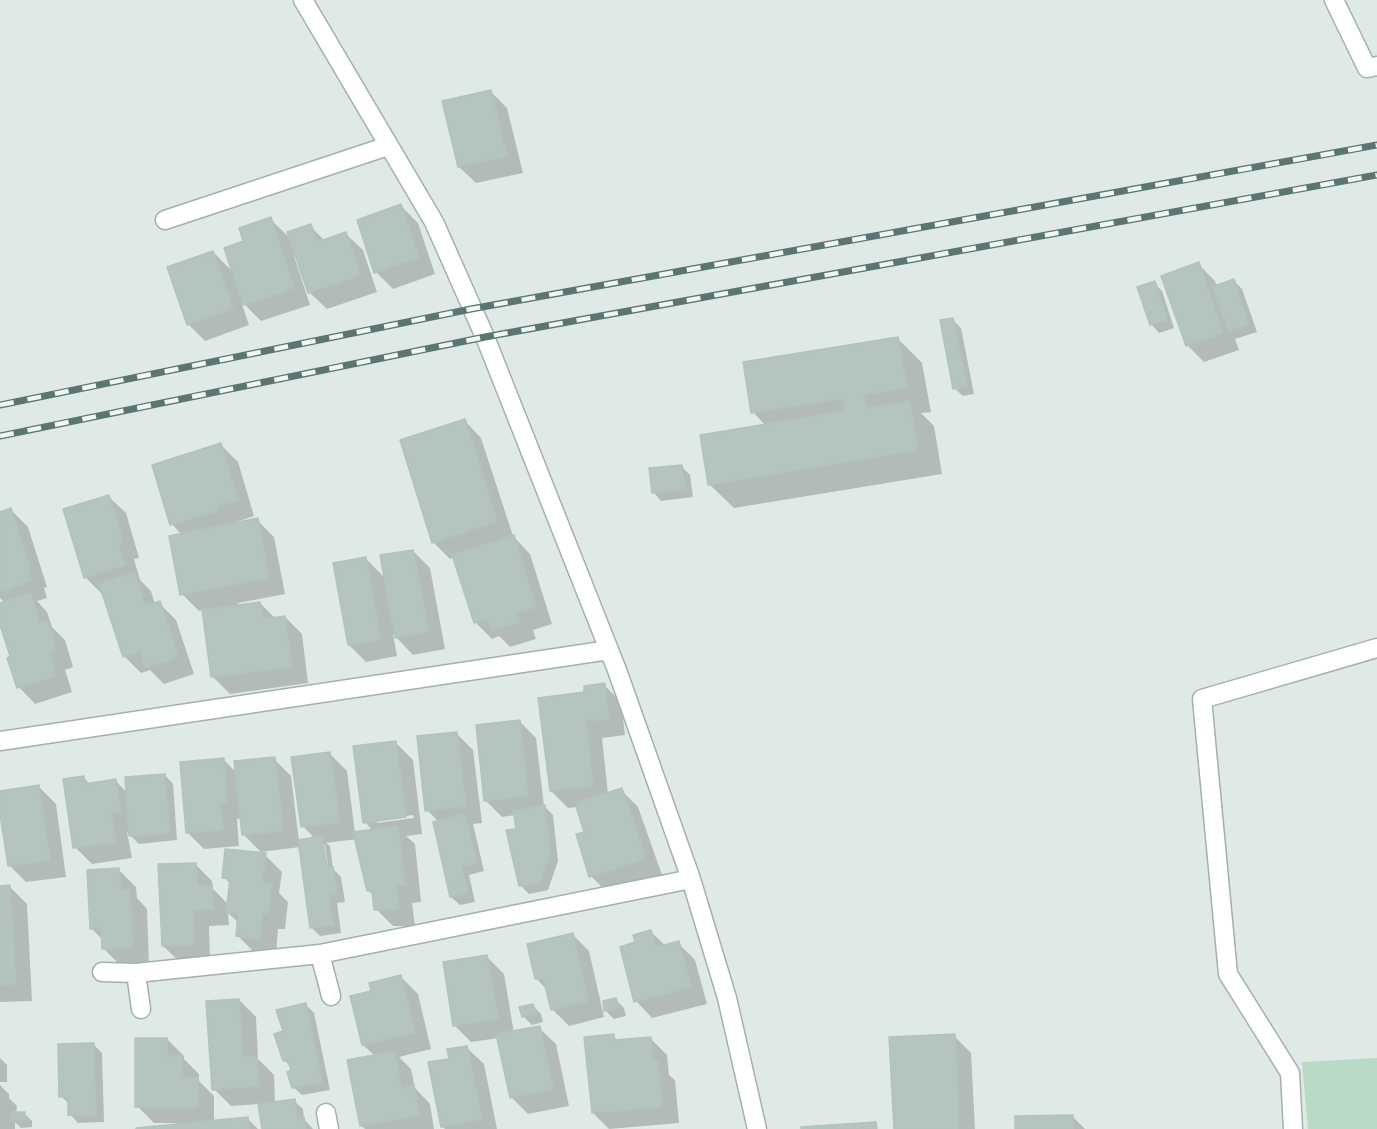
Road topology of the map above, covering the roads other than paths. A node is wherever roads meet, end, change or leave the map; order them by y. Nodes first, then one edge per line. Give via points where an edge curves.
1 (303, 0) edge
2 (1334, 0) edge
3 (1377, 66) edge
4 (388, 146) junction
5 (165, 220) dead end
6 (1377, 648) edge
7 (609, 650) junction
8 (0, 741) edge
9 (690, 879) junction
10 (320, 954) junction
11 (102, 972) dead end
12 (136, 973) junction
13 (331, 996) dead end
14 (141, 1009) dead end
15 (757, 1129) edge
16 (1293, 1129) edge

1 - 4 street
2 - 3 street via 1367,68
4 - 5 street
4 - 7 street via 434,222 485,337
6 - 16 street via 1202,699 1228,974 1290,1074
7 - 8 street
7 - 9 street
9 - 10 street
9 - 15 street via 727,998
10 - 12 street
10 - 13 street
11 - 12 street
12 - 14 street

